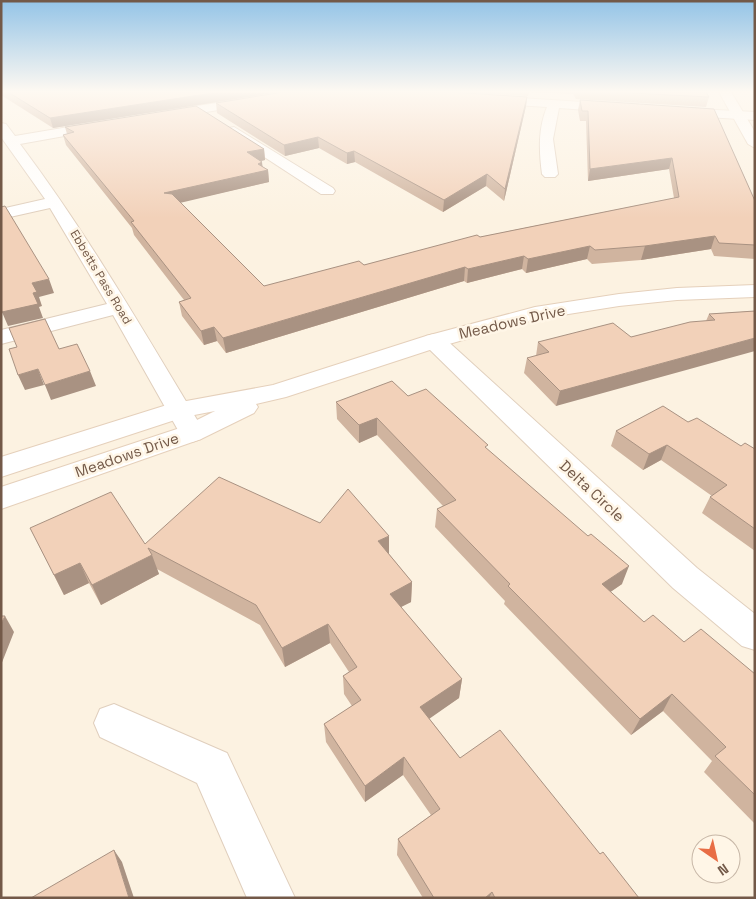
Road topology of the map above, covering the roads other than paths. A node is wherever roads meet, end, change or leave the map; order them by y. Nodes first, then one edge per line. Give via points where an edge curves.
1 (7, 134) edge
2 (238, 134) edge
3 (547, 134) edge
4 (550, 174) dead end
5 (327, 191) dead end
6 (55, 202) junction
7 (1, 214) edge
8 (755, 291) edge
9 (119, 307) junction
10 (1, 337) edge
11 (434, 341) junction
12 (185, 421) junction
13 (1, 467) edge
14 (1, 498) edge
15 (755, 634) edge
16 (114, 723) dead end
17 (271, 898) edge

1 - 6 street, Ebbetts Pass Road
2 - 5 street
3 - 4 street via 545,148
6 - 7 street
6 - 9 street, Ebbetts Pass Road
8 - 11 street, Meadows Drive via 677,294 535,313
9 - 10 street
9 - 12 street, Ebbetts Pass Road
11 - 12 street, Meadows Drive
11 - 15 street, Delta Circle via 685,578
12 - 13 street, Meadows Drive
12 - 14 street, Meadows Drive
16 - 17 street via 212,768

